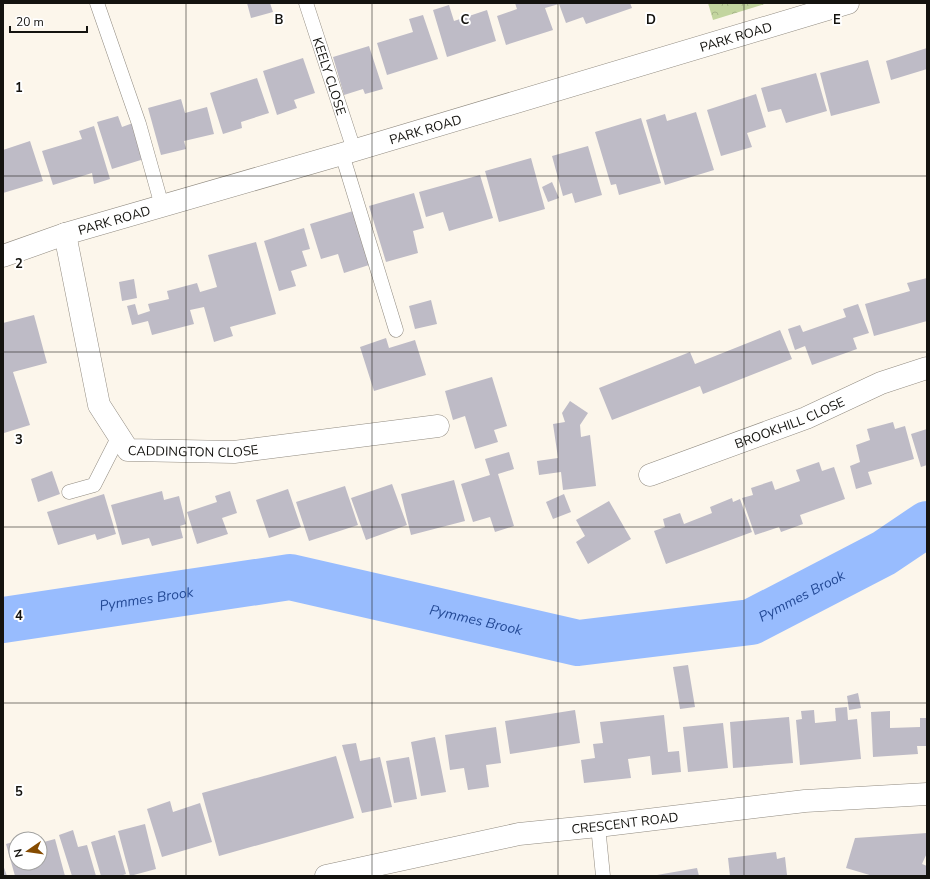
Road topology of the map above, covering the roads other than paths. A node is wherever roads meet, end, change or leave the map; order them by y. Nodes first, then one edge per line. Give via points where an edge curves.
1 (97, 3) edge
2 (306, 3) edge
3 (848, 3) edge
4 (348, 152) junction
5 (162, 206) junction
6 (65, 234) junction
7 (3, 256) edge
8 (396, 330) dead end
9 (927, 368) edge
10 (438, 426) dead end
11 (119, 436) junction
12 (650, 475) dead end
13 (69, 492) dead end
14 (927, 794) edge
15 (598, 826) junction
16 (326, 876) edge
17 (603, 876) edge

1 - 5 lane via 140,124
2 - 4 lane, KEELY CLOSE
3 - 4 street, PARK ROAD
4 - 5 street, PARK ROAD
4 - 8 lane, KEELY CLOSE
5 - 6 street, PARK ROAD
6 - 7 street, PARK ROAD
6 - 11 street, CADDINGTON CLOSE via 99,405
9 - 12 street, BROOKHILL CLOSE via 881,383 806,418
10 - 11 street, CADDINGTON CLOSE via 234,452 128,450
11 - 13 lane via 94,484
14 - 15 street, CRESCENT ROAD via 805,801
15 - 16 street, CRESCENT ROAD via 519,834
15 - 17 lane

